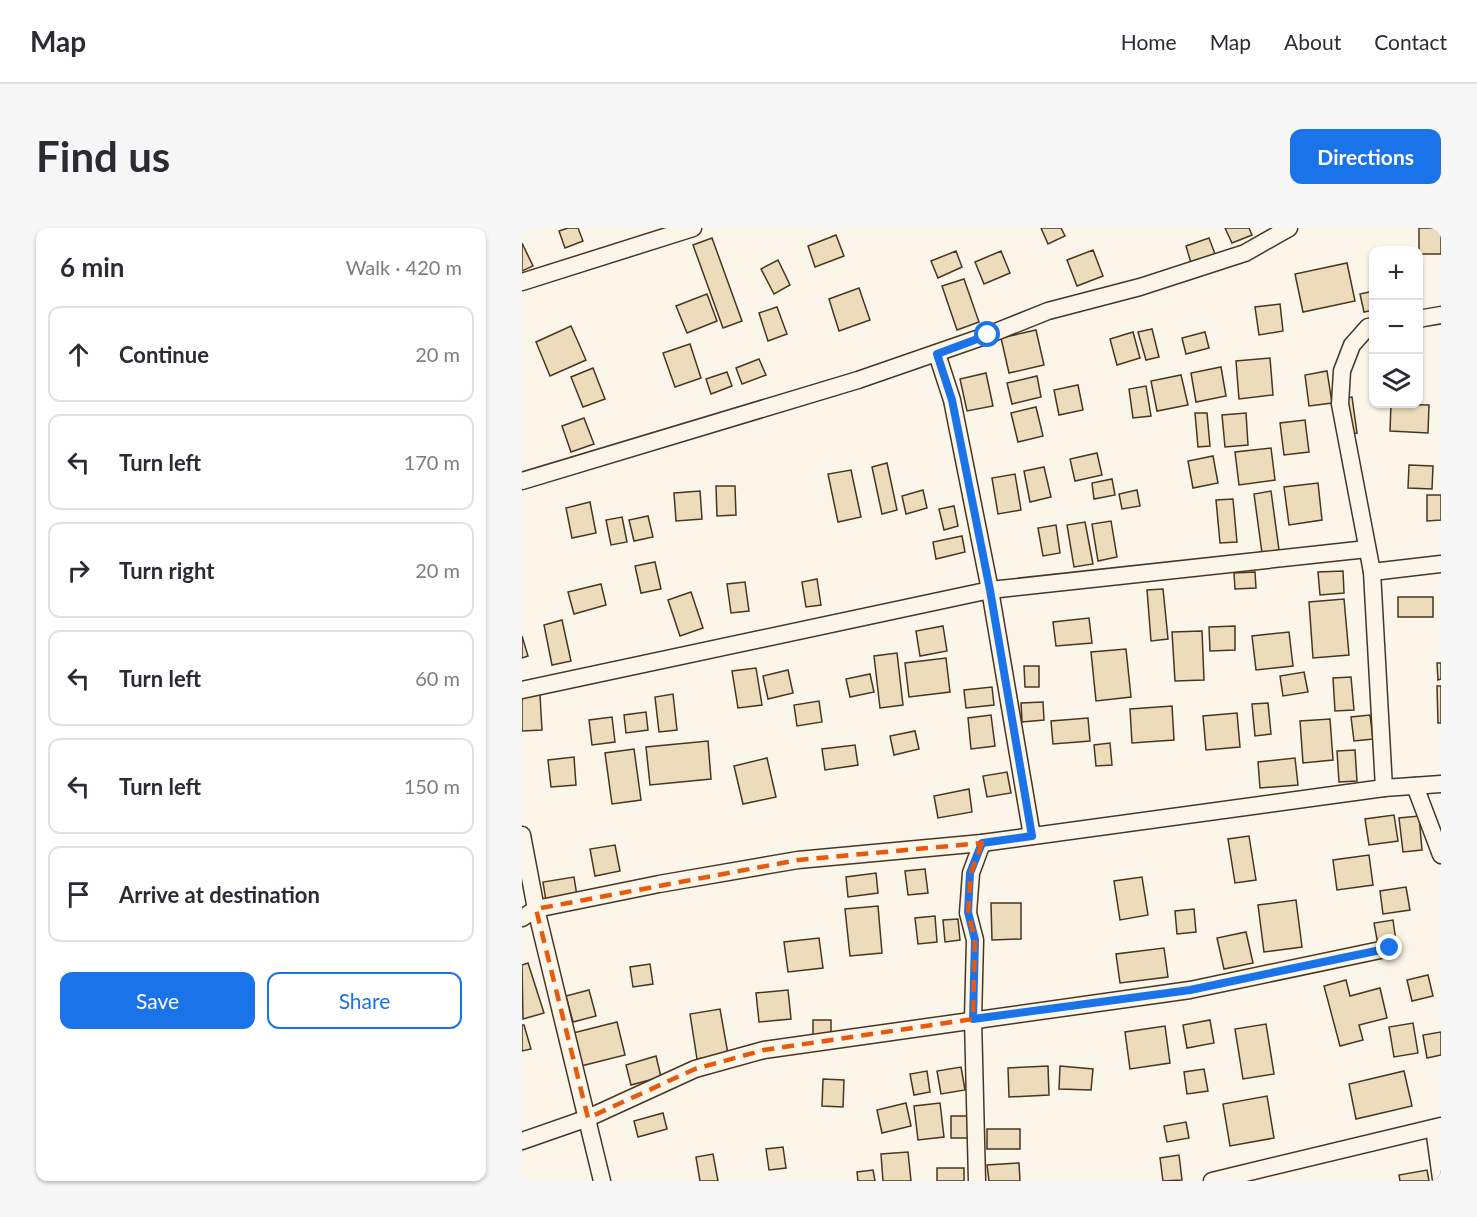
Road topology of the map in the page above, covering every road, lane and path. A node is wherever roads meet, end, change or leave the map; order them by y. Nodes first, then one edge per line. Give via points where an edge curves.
1 (693, 228) edge
2 (1289, 228) edge
3 (522, 282) edge
4 (1441, 315) edge
5 (1423, 317) edge
6 (1369, 327) edge
7 (937, 354) junction
8 (522, 481) edge
9 (1367, 549) junction
10 (1441, 564) edge
11 (1372, 572) junction
12 (990, 590) junction
13 (522, 690) edge
14 (1441, 784) edge
15 (1415, 786) junction
16 (1384, 788) junction
17 (522, 835) edge
18 (1032, 836) junction
19 (982, 843) junction
20 (1441, 855) edge
21 (529, 914) edge
22 (1390, 948) dead end
23 (973, 1019) junction
24 (588, 1118) junction
25 (1438, 1127) edge
26 (522, 1141) edge
27 (1441, 1179) edge
28 (602, 1181) edge
29 (977, 1181) edge
30 (1212, 1181) edge

1 - 3 street
2 - 7 street via 1245,253 1048,311
4 - 5 street
6 - 9 street via 1352,345 1342,371 1340,404
7 - 8 street
7 - 12 street via 952,400
9 - 11 street
9 - 12 street
10 - 11 street
11 - 16 street
12 - 13 street
12 - 18 street
14 - 15 street
15 - 16 street
15 - 20 street
16 - 18 street
17 - 21 street
18 - 19 street
19 - 21 street via 798,860 659,884
19 - 23 street via 970,873 968,912 975,940
21 - 24 street
22 - 23 street via 1190,990
23 - 24 street via 764,1050 695,1069
23 - 29 street
24 - 26 street
24 - 28 street
25 - 27 street
25 - 30 street

